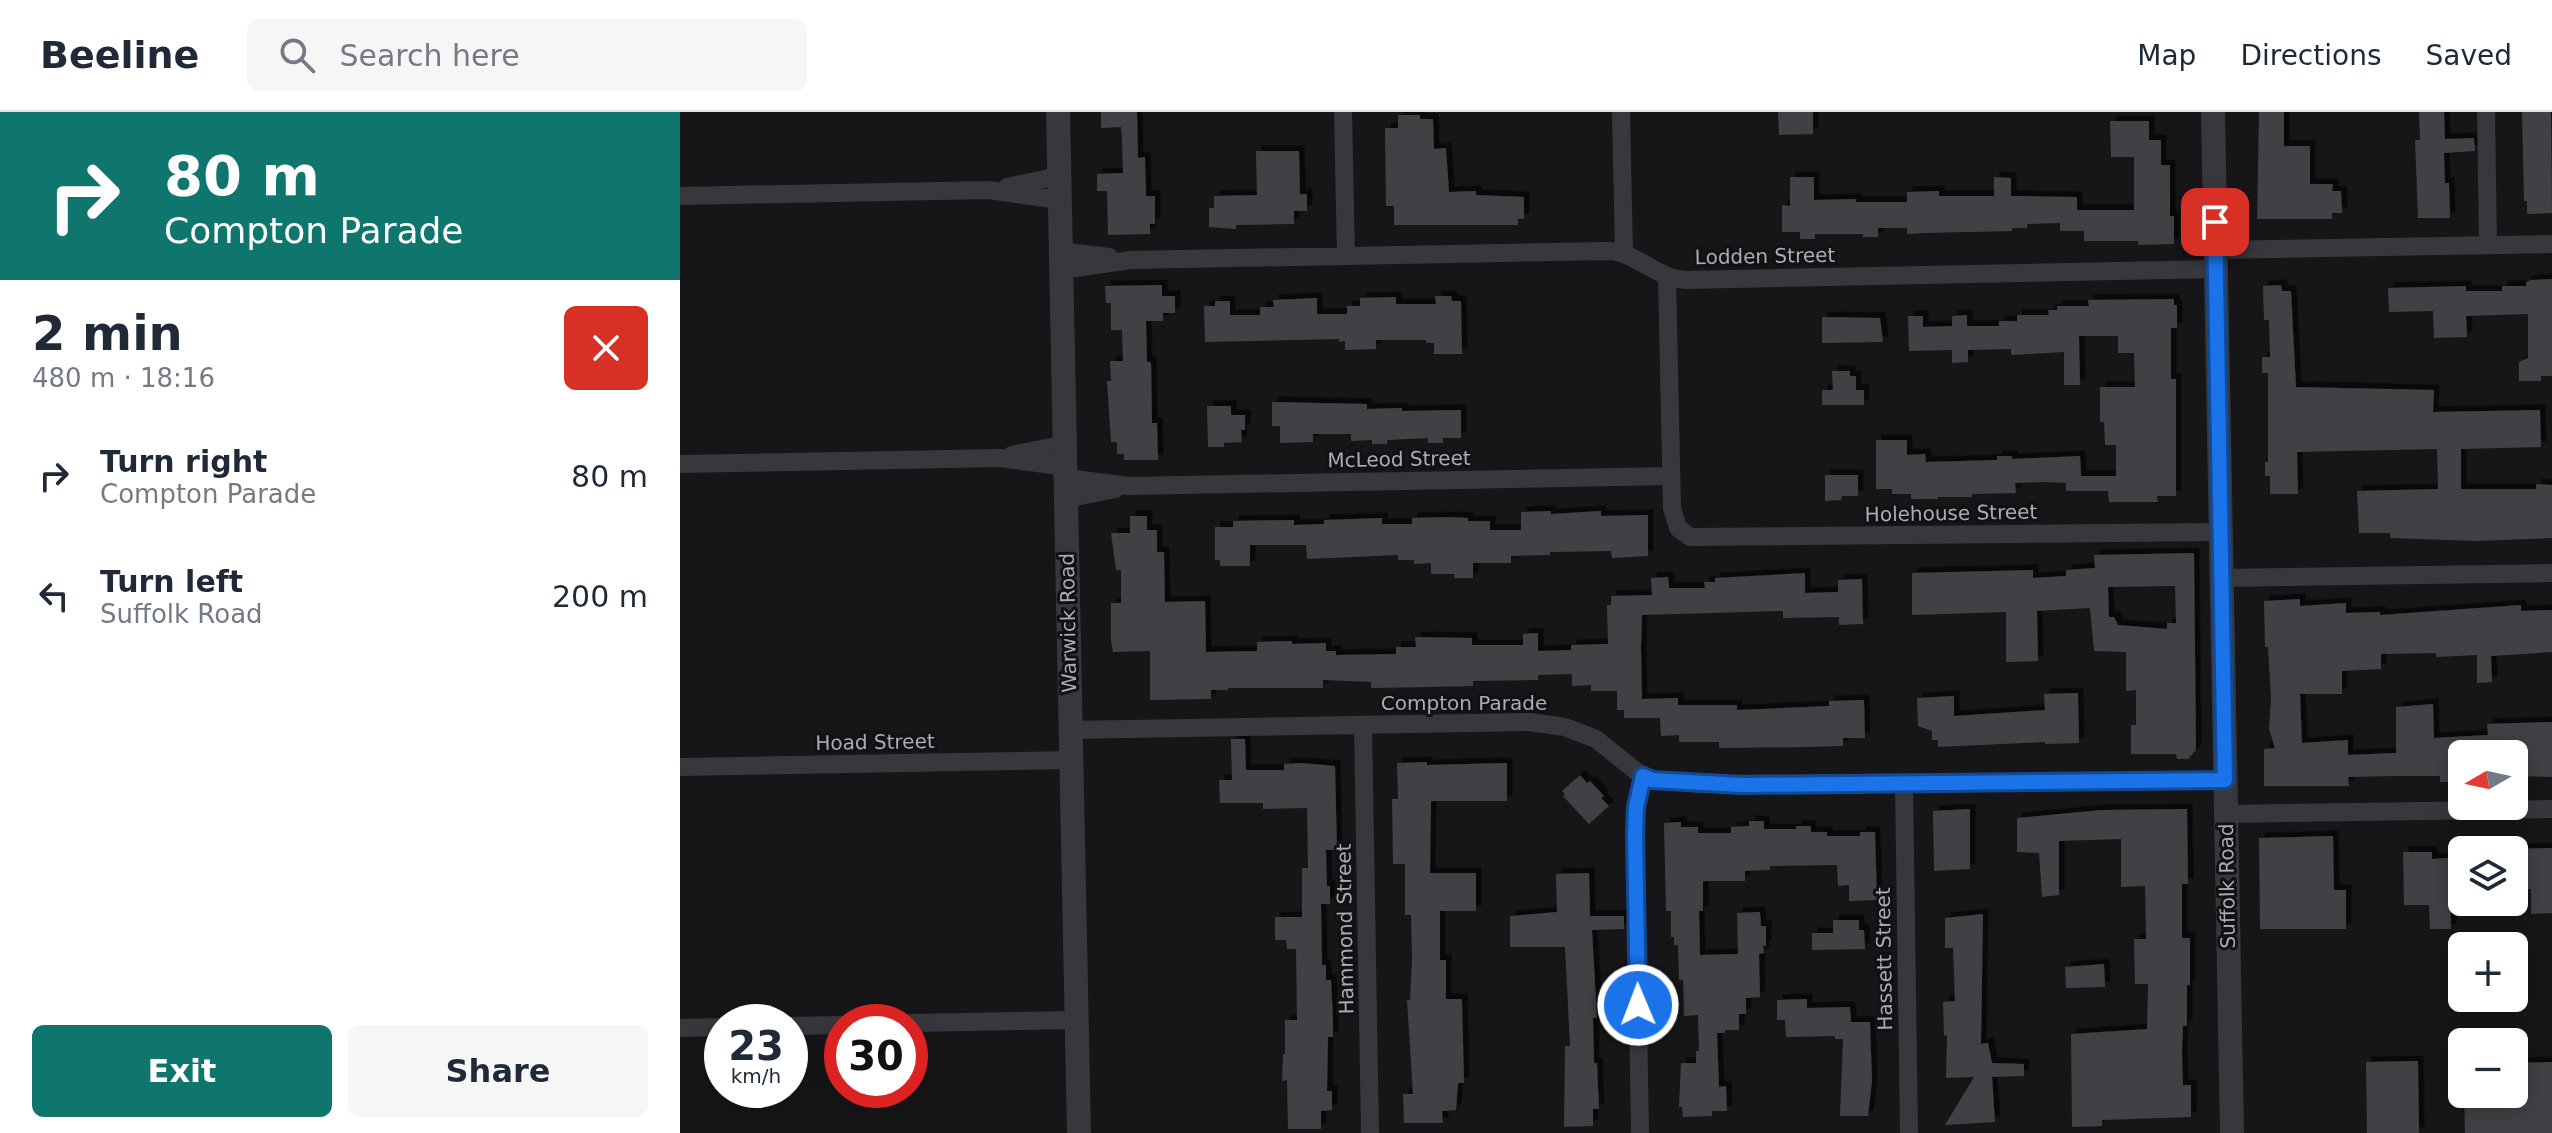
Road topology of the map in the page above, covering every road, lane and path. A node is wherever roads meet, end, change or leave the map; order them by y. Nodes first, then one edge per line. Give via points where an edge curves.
1 (1058, 112) edge
2 (1343, 112) edge
3 (1621, 112) edge
4 (2213, 112) edge
5 (2486, 112) edge
6 (1060, 188) junction
7 (680, 196) edge
8 (2552, 244) edge
9 (2488, 245) junction
10 (1624, 253) junction
11 (1346, 256) junction
12 (2215, 259) junction
13 (1061, 260) junction
14 (1667, 277) junction
15 (680, 464) edge
16 (1066, 472) junction
17 (1670, 476) junction
18 (2221, 532) junction
19 (2552, 573) edge
20 (2221, 578) junction
21 (1363, 725) junction
22 (1070, 730) junction
23 (1072, 760) junction
24 (680, 767) edge
25 (1643, 776) junction
26 (2225, 780) junction
27 (1904, 784) junction
28 (2552, 809) edge
29 (2225, 814) junction
30 (1077, 1020) junction
31 (928, 1023) edge
32 (704, 1027) edge
33 (680, 1028) edge
34 (1079, 1133) edge
35 (1370, 1133) edge
36 (1640, 1133) edge
37 (1909, 1133) edge
38 (2232, 1133) edge

1 - 6 street, Warwick Road
2 - 11 street
3 - 10 street
4 - 12 street, Suffolk Road
5 - 9 street
6 - 7 street
6 - 13 street, Warwick Road
8 - 9 street, Lodden Street
9 - 12 street, Lodden Street
10 - 11 street, Lodden Street
10 - 14 street, Lodden Street
11 - 13 street, Lodden Street
12 - 14 street, Lodden Street
12 - 18 street, Suffolk Road
13 - 16 street, Warwick Road
14 - 17 street
15 - 16 street, McLeod Street via 1001,458
16 - 17 street, McLeod Street via 1129,486
16 - 22 street, Warwick Road
17 - 18 street, Holehouse Street via 1673,516 1683,533 1697,539
18 - 20 street, Suffolk Road
19 - 20 street
20 - 26 street, Suffolk Road
21 - 22 street, Compton Parade
21 - 25 street, Compton Parade via 1510,721 1565,727 1596,739
21 - 35 street, Hammond Street
22 - 23 street, Warwick Road
23 - 24 street, Hoad Street
23 - 30 street, Warwick Road
25 - 27 street, Compton Parade via 1721,785
25 - 36 street via 1635,833
26 - 27 street, Compton Parade
26 - 29 street, Suffolk Road
27 - 37 street, Hassett Street
28 - 29 street
29 - 38 street, Suffolk Road
30 - 31 street
30 - 34 street, Warwick Road
32 - 33 street

